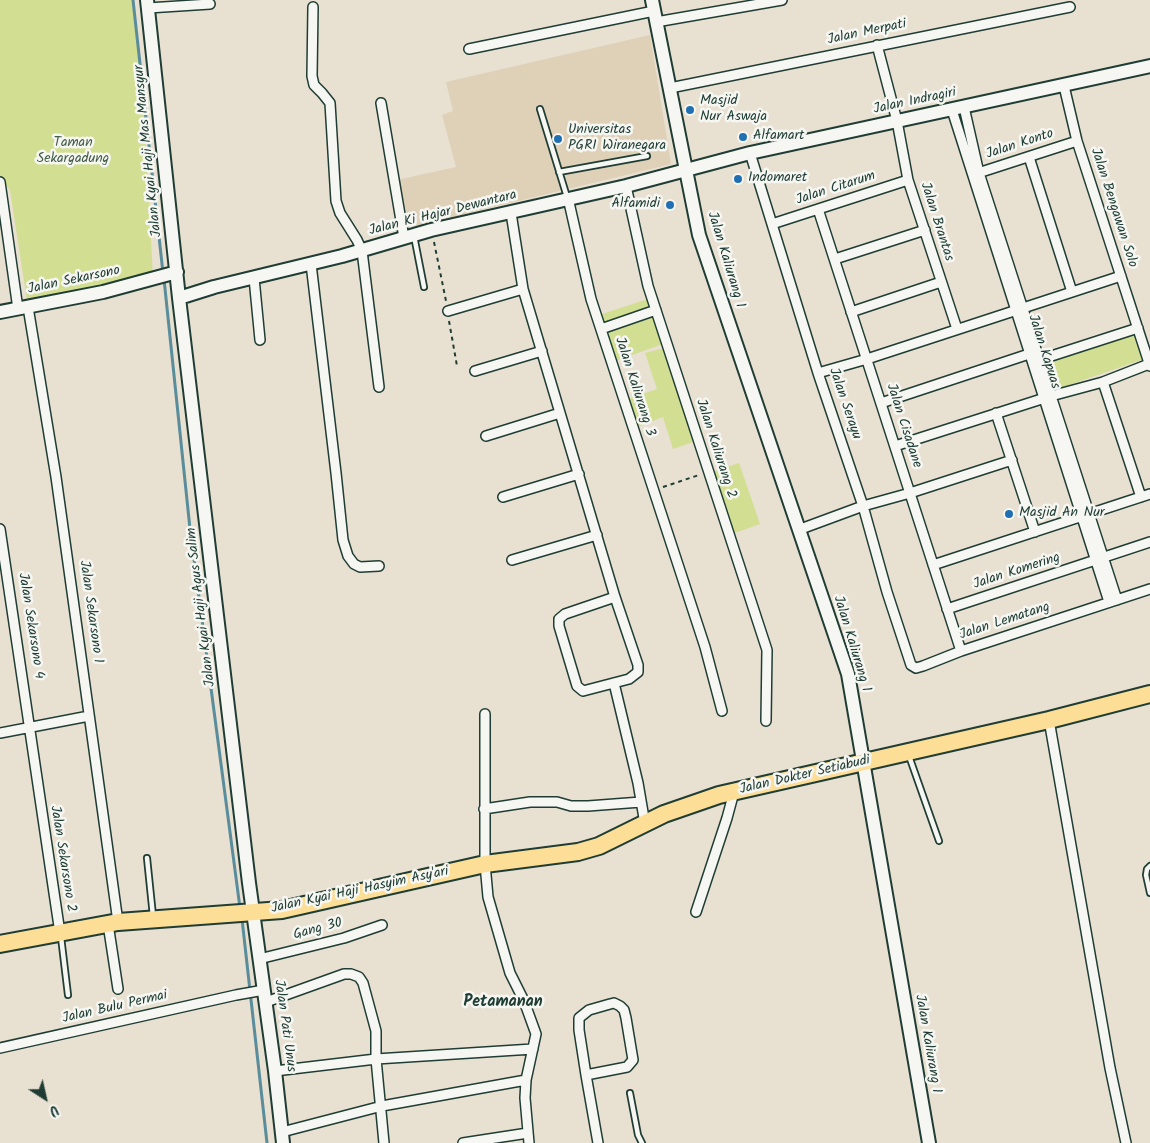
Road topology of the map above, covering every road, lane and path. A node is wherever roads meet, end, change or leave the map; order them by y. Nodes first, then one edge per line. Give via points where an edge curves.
1 (782, 0) edge
2 (148, 4) edge
3 (210, 4) dead end
4 (313, 7) dead end
5 (1070, 7) dead end
6 (654, 11) edge
7 (877, 45) junction
8 (469, 49) dead end
9 (1150, 66) edge
10 (1064, 86) junction
11 (670, 88) junction
12 (381, 103) dead end
13 (958, 108) junction
14 (540, 109) dead end
15 (897, 121) junction
16 (1077, 141) junction
17 (750, 153) junction
18 (647, 156) dead end
19 (1029, 157) junction
20 (686, 170) junction
21 (559, 172) junction
22 (975, 174) junction
23 (908, 180) junction
24 (0, 182) edge
25 (626, 186) junction
26 (568, 198) junction
27 (818, 209) junction
28 (511, 213) junction
29 (772, 224) junction
30 (431, 230) junction
31 (924, 230) junction
32 (409, 236) junction
33 (370, 248) junction
34 (835, 259) junction
35 (311, 264) junction
36 (175, 272) junction
37 (1121, 276) junction
38 (254, 278) junction
39 (941, 282) junction
40 (424, 287) dead end
41 (524, 289) junction
42 (1072, 292) junction
43 (179, 298) junction
44 (23, 308) junction
45 (1019, 309) junction
46 (656, 310) junction
47 (448, 311) junction
48 (0, 312) edge
49 (851, 312) junction
50 (1138, 328) junction
51 (600, 329) junction
52 (957, 329) junction
53 (260, 340) dead end
54 (542, 351) junction
55 (1029, 354) junction
56 (867, 359) junction
57 (1040, 360) junction
58 (1150, 365) edge
59 (457, 366) dead end
60 (474, 371) dead end
61 (818, 373) junction
62 (1103, 382) junction
63 (380, 387) dead end
64 (1047, 397) junction
65 (881, 403) junction
66 (560, 413) junction
67 (996, 413) junction
68 (486, 436) dead end
69 (895, 446) junction
70 (1012, 460) junction
71 (709, 472) junction
72 (578, 474) junction
73 (653, 491) junction
74 (910, 494) junction
75 (1146, 496) edge
76 (503, 497) dead end
77 (863, 506) junction
78 (1085, 515) junction
79 (0, 529) edge
80 (798, 530) junction
81 (1035, 532) junction
82 (596, 535) junction
83 (1150, 542) edge
84 (512, 560) dead end
85 (1099, 560) junction
86 (933, 565) junction
87 (379, 566) dead end
88 (1150, 589) edge
89 (615, 597) junction
90 (1113, 601) junction
91 (947, 609) junction
92 (960, 651) junction
93 (911, 665) joint
94 (614, 683) junction
95 (1150, 694) edge
96 (722, 711) dead end
97 (485, 714) dead end
98 (89, 716) junction
99 (766, 720) dead end
100 (1049, 720) junction
101 (29, 727) junction
102 (0, 732) edge
103 (908, 752) junction
104 (862, 762) junction
105 (734, 792) junction
106 (641, 802) junction
107 (484, 809) junction
108 (645, 824) junction
109 (939, 841) dead end
110 (148, 858) dead end
111 (485, 864) junction
112 (1150, 866) edge
113 (459, 870) joint
114 (1150, 893) edge
115 (696, 912) dead end
116 (245, 914) junction
117 (154, 920) junction
118 (113, 923) junction
119 (382, 925) dead end
120 (60, 933) junction
121 (0, 944) edge
122 (259, 959) junction
123 (118, 989) dead end
124 (68, 995) dead end
125 (261, 995) junction
126 (0, 1048) edge
127 (533, 1049) junction
128 (376, 1059) junction
129 (275, 1071) junction
130 (586, 1075) junction
131 (526, 1080) junction
132 (630, 1093) dead end
133 (382, 1106) junction
134 (524, 1133) junction
135 (283, 1137) edge
136 (384, 1143) edge
137 (463, 1143) edge
138 (529, 1143) edge
139 (598, 1143) edge
140 (642, 1143) edge
141 (929, 1143) edge
142 (1126, 1143) edge

1 - 6 street
2 - 3 street
2 - 36 main road, Jalan Kyai Haji Mas Mansyur
4 - 33 street via 312,76 314,85 330,103 336,201 357,240
5 - 7 street, Jalan Merpati
6 - 8 street
6 - 11 main road, Jalan Kaliurang 1
7 - 11 street, Jalan Merpati
7 - 15 street, Jalan Brantas
9 - 10 main road, Jalan Indragiri
10 - 13 main road, Jalan Indragiri
10 - 16 street, Jalan Bengawan Solo
11 - 20 main road, Jalan Kaliurang 1
12 - 32 street
13 - 15 main road, Jalan Indragiri
13 - 22 street, Jalan Kapuas
14 - 21 lane
15 - 17 main road, Jalan Indragiri
15 - 23 street, Jalan Brantas
16 - 19 street, Jalan Konto
16 - 37 street, Jalan Bengawan Solo
17 - 20 main road, Jalan Indragiri
17 - 29 street, Jalan Serayu
18 - 21 lane
19 - 22 street, Jalan Konto
19 - 42 street
20 - 25 main road, Jalan Ki Hajar Dewantara
20 - 80 main road, Jalan Kaliurang 1 via 699,235
21 - 26 lane
22 - 45 street, Jalan Kapuas
23 - 27 street, Jalan Citarum
23 - 31 street, Jalan Brantas
24 - 44 street, Jalan Sekarsono 1
25 - 26 main road, Jalan Ki Hajar Dewantara
25 - 46 street, Jalan Kaliurang 2
26 - 28 main road, Jalan Ki Hajar Dewantara
26 - 51 street, Jalan Kaliurang 3
27 - 29 street, Jalan Citarum
27 - 34 street, Jalan Cisadane
28 - 30 main road, Jalan Ki Hajar Dewantara
28 - 41 street
29 - 61 street, Jalan Serayu
30 - 32 main road, Jalan Ki Hajar Dewantara
30 - 47 path
31 - 34 street
31 - 39 street, Jalan Brantas
32 - 33 main road, Jalan Ki Hajar Dewantara
32 - 40 lane
33 - 35 main road, Jalan Ki Hajar Dewantara
33 - 63 street
34 - 49 street, Jalan Cisadane
35 - 38 main road, Jalan Ki Hajar Dewantara
35 - 87 street via 343,540 354,564 360,567
36 - 43 main road, Jalan Kyai Haji Mas Mansyur
36 - 44 main road, Jalan Sekarsono via 103,292
37 - 42 street
37 - 50 street, Jalan Bengawan Solo
38 - 43 main road, Jalan Ki Hajar Dewantara
38 - 53 street
39 - 49 street
39 - 52 street, Jalan Brantas
41 - 47 street
41 - 54 street
42 - 45 street
43 - 116 main road, Jalan Kyai Haji Agus Salim via 249,883
44 - 48 main road, Jalan Sekarsono
44 - 98 street, Jalan Sekarsono 1 via 56,477
45 - 52 street
45 - 55 street, Jalan Kapuas
45 - 57 street, Jalan Kapuas
46 - 51 street
46 - 71 street, Jalan Kaliurang 2
47 - 59 path
49 - 56 street, Jalan Cisadane
50 - 57 street
50 - 58 street, Jalan Bengawan Solo
51 - 73 street, Jalan Kaliurang 3
52 - 56 street
54 - 60 street
54 - 66 street
55 - 64 street, Jalan Kapuas
55 - 65 street
56 - 61 street
56 - 65 street, Jalan Cisadane
57 - 64 street, Jalan Kapuas
58 - 62 street
61 - 77 street, Jalan Serayu
62 - 64 street
62 - 75 street
64 - 67 street
64 - 78 street, Jalan Kapuas
65 - 69 street, Jalan Cisadane
66 - 68 street
66 - 72 street
67 - 69 street
67 - 70 street
69 - 74 street, Jalan Cisadane
70 - 74 street
70 - 81 street
71 - 73 path
71 - 99 street, Jalan Kaliurang 2 via 767,650
72 - 76 street
72 - 82 street
73 - 96 street, Jalan Kaliurang 3 via 705,647
74 - 77 street
74 - 86 street, Jalan Cisadane
75 - 78 street
77 - 80 street
77 - 93 street, Jalan Serayu
78 - 81 street
78 - 85 street, Jalan Kapuas
79 - 101 street, Jalan Sekarsono 4
80 - 104 main road, Jalan Kaliurang 1 via 848,674
81 - 86 street
82 - 84 street
82 - 89 street
83 - 85 street, Jalan Komering
85 - 90 street, Jalan Kapuas
85 - 91 street, Jalan Komering
86 - 91 street, Jalan Cisadane
88 - 90 street, Jalan Lematang
89 - 94 street via 638,672
89 - 94 street via 559,619 580,689 588,691
90 - 92 street, Jalan Lematang
91 - 92 street, Jalan Cisadane
92 - 93 street, Jalan Lematang via 923,666 916,668
94 - 106 street
95 - 100 highway, Jalan Dokter Setiabudi
97 - 107 street
98 - 101 street
98 - 118 street, Jalan Sekarsono 1
100 - 103 highway, Jalan Dokter Setiabudi
100 - 142 street
101 - 102 street
101 - 120 street, Jalan Sekarsono 2
103 - 104 highway, Jalan Dokter Setiabudi
103 - 109 lane
104 - 105 highway, Jalan Dokter Setiabudi
104 - 141 main road, Jalan Kaliurang 1
105 - 108 highway, Jalan Dokter Setiabudi via 685,806
105 - 115 street
106 - 107 street via 588,806 530,802
106 - 108 street
107 - 111 street
108 - 111 highway, Jalan Dokter Setiabudi via 599,846 578,852
110 - 117 lane
111 - 113 highway, Jalan Dokter Setiabudi
111 - 127 street via 488,897 496,927 510,973 536,1034
112 - 114 lane via 1146,875
113 - 116 highway, Jalan Kyai Haji Hasyim Asy'ari via 282,910
116 - 117 highway, Jalan Kyai Haji Hasyim Asy'ari
116 - 122 main road, Jalan Pati Unus
117 - 118 highway, Jalan Kyai Haji Hasyim Asy'ari
118 - 120 highway, Jalan Kyai Haji Hasyim Asy'ari
118 - 123 street, Jalan Sekarsono 1
119 - 122 street, Gang 30
120 - 121 highway, Jalan Kyai Haji Hasyim Asy'ari
120 - 124 lane, Jalan Sekarsono 2
122 - 125 main road, Jalan Pati Unus
125 - 126 street, Jalan Bulu Permai via 236,995
125 - 128 street, Jalan Bulu Permai via 344,974 359,977 376,1031
125 - 129 main road, Jalan Pati Unus
127 - 128 street
127 - 131 street
128 - 129 street
128 - 133 street
129 - 135 main road, Jalan Pati Unus
130 - 130 street via 626,1067 633,1060 624,1010 614,1003 589,1010 579,1018
130 - 139 street
131 - 133 street
131 - 134 street
132 - 140 lane
133 - 135 street
133 - 136 street
134 - 137 street
134 - 138 street

